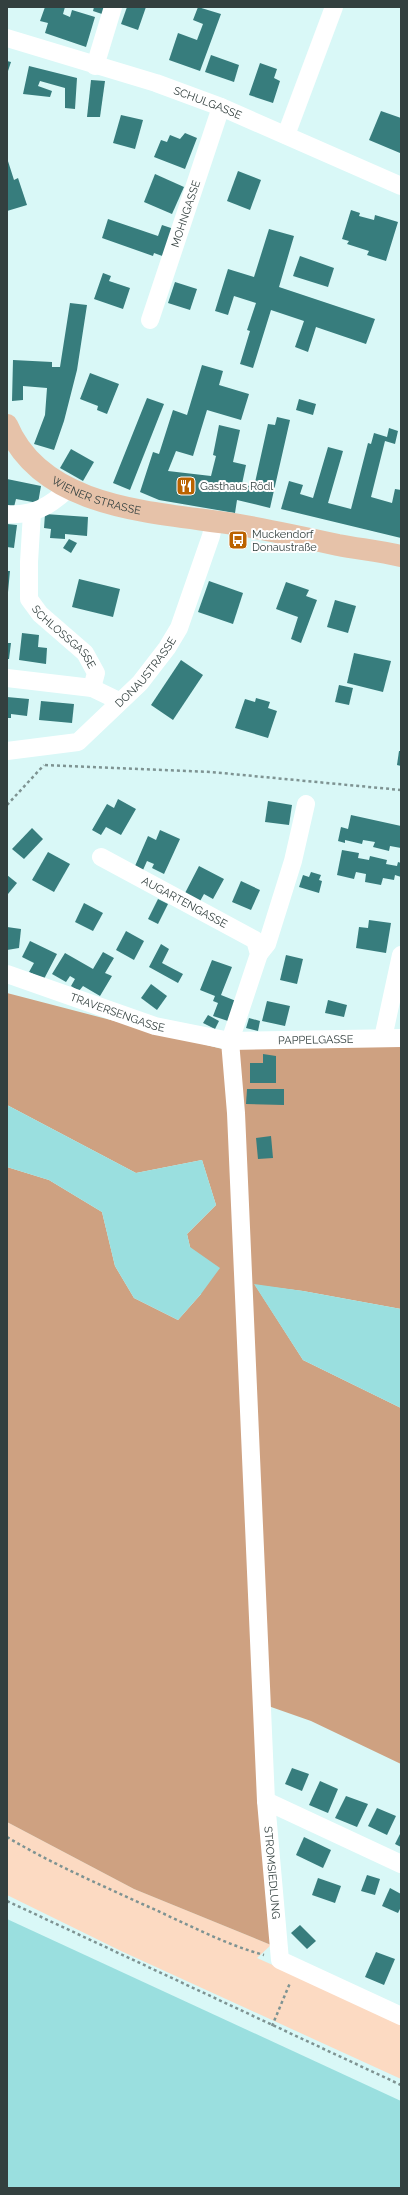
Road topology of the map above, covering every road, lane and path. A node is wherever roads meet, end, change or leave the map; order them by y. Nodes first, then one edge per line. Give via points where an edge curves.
1 (114, 7) edge
2 (334, 7) edge
3 (7, 38) edge
4 (95, 66) junction
5 (221, 107) junction
6 (286, 135) junction
7 (401, 186) edge
8 (150, 320) dead end
9 (7, 425) edge
10 (68, 488) junction
11 (32, 513) junction
12 (7, 514) edge
13 (214, 521) junction
14 (401, 556) edge
15 (7, 678) edge
16 (92, 688) junction
17 (120, 701) junction
18 (7, 751) edge
19 (49, 761) dead end
20 (44, 765) junction
21 (37, 766) dead end
22 (401, 790) edge
23 (306, 804) dead end
24 (7, 805) edge
25 (100, 857) dead end
26 (259, 954) junction
27 (401, 954) edge
28 (7, 974) edge
29 (383, 1038) junction
30 (401, 1038) edge
31 (230, 1041) junction
32 (266, 1801) junction
33 (7, 1837) edge
34 (401, 1864) edge
35 (7, 1901) edge
36 (280, 1960) junction
37 (283, 1999) dead end
38 (401, 2016) edge
39 (272, 2026) junction
40 (401, 2085) edge

1 - 4 street
2 - 6 street
3 - 4 street, SCHULGASSE
4 - 5 street, SCHULGASSE via 156,83
5 - 6 street, SCHULGASSE
5 - 8 street, MOHNGASSE
6 - 7 street, SCHULGASSE
9 - 10 main road, WIENER STRASSE via 14,442 45,474
10 - 11 street via 57,500
10 - 13 main road, WIENER STRASSE via 126,508
11 - 12 street
11 - 16 street, SCHLOSSGASSE via 29,599 40,614 85,652 96,672
13 - 14 main road, WIENER STRASSE
13 - 17 street, DONAUSTRASSE via 212,536 179,628 140,683
15 - 16 street
16 - 17 street
17 - 18 street, DONAUSTRASSE via 78,742
19 - 20 path
20 - 21 path
20 - 22 path via 211,772
20 - 24 path
23 - 26 street via 293,861 270,936
25 - 26 street, AUGARTENGASSE via 255,940
26 - 31 street
27 - 29 street
28 - 31 street, TRAVERSENGASSE via 155,1026
29 - 30 street, PAPPELGASSE
29 - 31 street, PAPPELGASSE
31 - 32 street, STROMSIEDLUNG via 236,1113
32 - 34 street
32 - 36 street, STROMSIEDLUNG
33 - 36 path via 101,1885 240,1949
35 - 39 path
36 - 38 street
37 - 39 path
39 - 40 path

